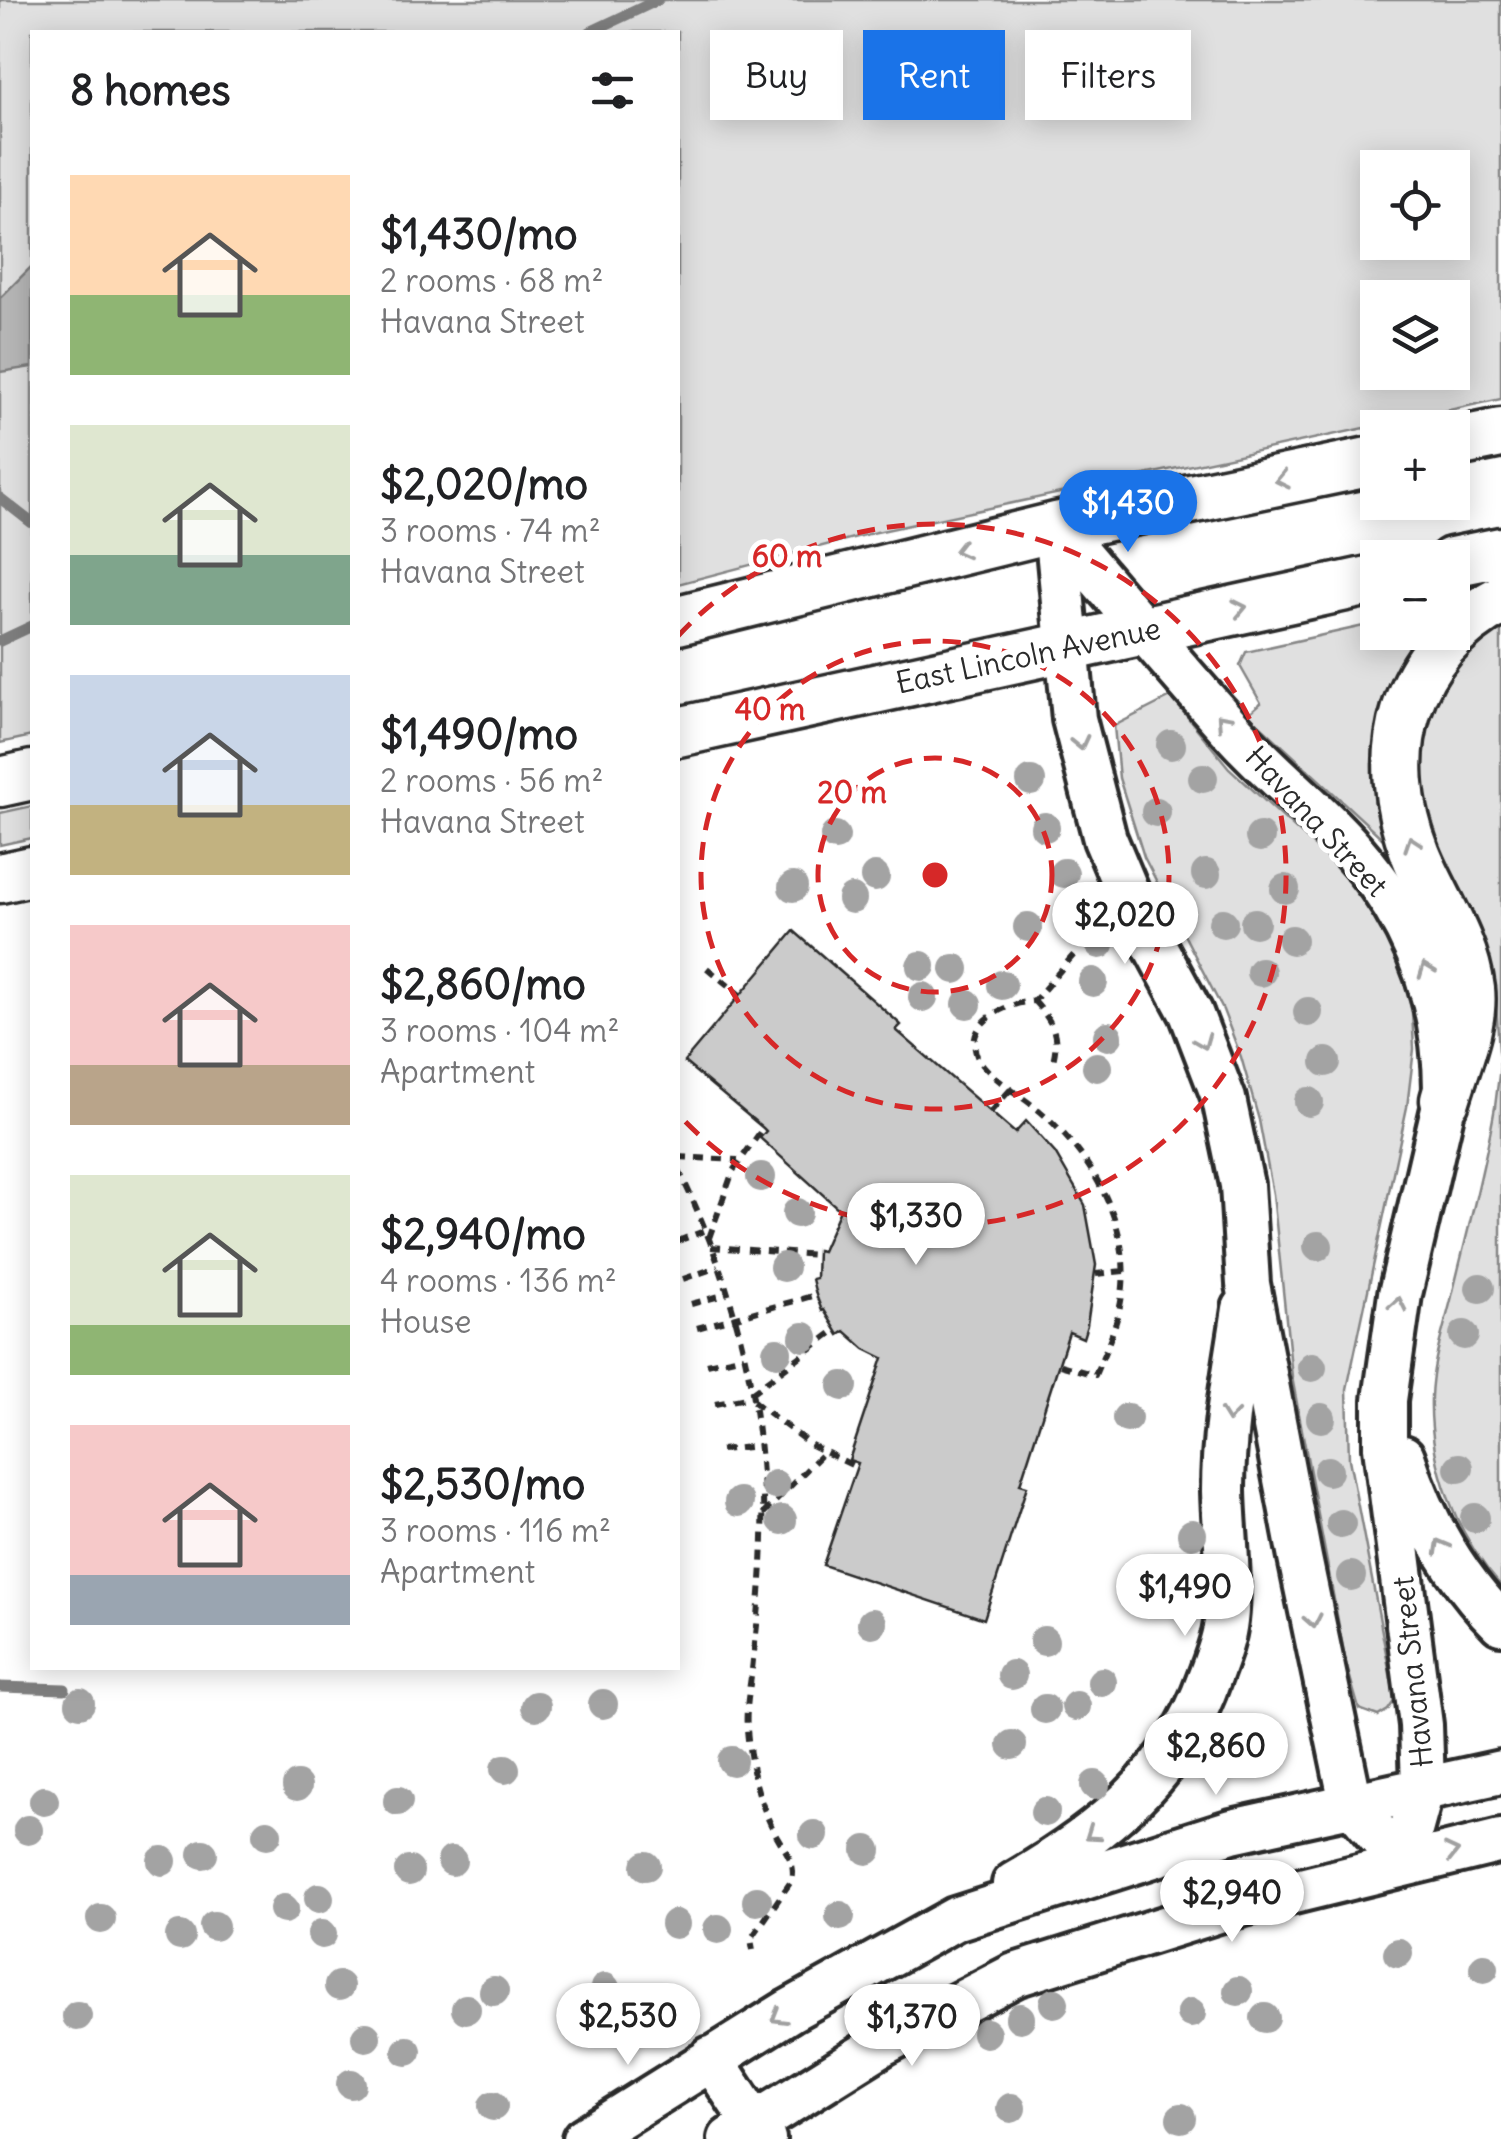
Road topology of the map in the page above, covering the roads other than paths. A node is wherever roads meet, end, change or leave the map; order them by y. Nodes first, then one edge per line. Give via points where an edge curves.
1 (1501, 433) edge
2 (1470, 439) edge
3 (1360, 464) edge
4 (1056, 527) junction
5 (1501, 552) edge
6 (1470, 558) edge
7 (1360, 582) edge
8 (1501, 600) edge
9 (680, 620) edge
10 (1145, 630) junction
11 (1066, 647) junction
12 (680, 732) edge
13 (30, 774) edge
14 (0, 782) edge
15 (30, 871) edge
16 (0, 878) edge
17 (1445, 1100) junction
18 (1248, 1284) junction
19 (1385, 1400) junction
20 (1501, 1622) edge
21 (1501, 1772) edge
22 (1423, 1788) junction
23 (1351, 1802) junction
24 (1501, 1841) edge
25 (1402, 1864) junction
26 (955, 1919) junction
27 (711, 2058) junction
28 (749, 2134) edge
29 (584, 2139) edge

1 - 2 main road
3 -> 4 main road
4 -> 9 main road
4 - 10 main road, Havana Street
4 - 11 main road
5 - 6 main road
10 -> 7 main road, East Lincoln Avenue
17 -> 8 main road via 1471,994 1453,929 1405,820 1399,748 1411,696 1435,652
10 - 11 main road, East Lincoln Avenue
17 -> 10 main road, Havana Street via 1438,1006 1391,899
11 - 12 main road, East Lincoln Avenue
11 -> 18 main road via 1074,720 1105,838 1191,1013 1224,1100 1242,1185
13 - 14 main road
15 - 16 main road
19 -> 17 main road, Havana Street via 1397,1308
18 -> 23 main road
18 -> 26 main road via 1225,1458 1226,1625 1204,1694 1175,1748 1129,1804 1098,1831
20 -> 19 main road via 1462,1580 1431,1528
19 - 22 main road, Havana Street via 1420,1704
21 - 22 main road
22 - 23 main road
22 - 25 main road, Havana Street
23 - 25 main road
23 - 26 main road via 1195,1841
25 -> 24 main road
25 - 28 main road via 1228,1908 1014,1975 900,2034
26 -> 27 main road
27 - 28 main road
27 - 29 main road

